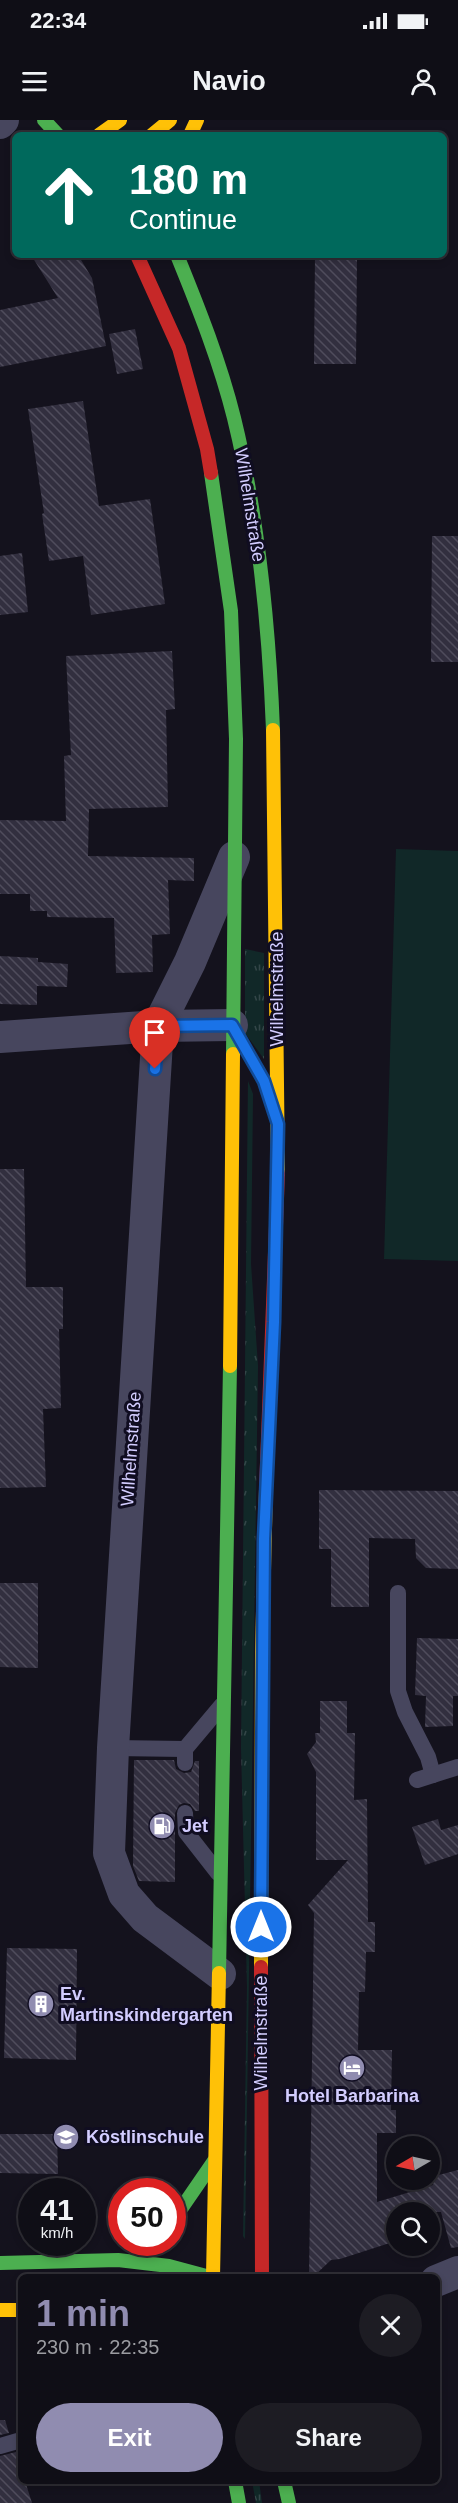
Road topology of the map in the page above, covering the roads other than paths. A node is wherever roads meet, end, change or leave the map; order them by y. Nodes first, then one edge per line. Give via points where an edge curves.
1 (44, 120) edge
2 (120, 120) edge
3 (170, 120) edge
4 (55, 132) edge
5 (105, 132) edge
6 (156, 132) edge
7 (138, 258) edge
8 (178, 258) edge
9 (188, 258) edge
10 (189, 281) junction
11 (234, 856) junction
12 (232, 1025) junction
13 (158, 1026) junction
14 (0, 1037) edge
15 (249, 1052) dead end
16 (264, 1081) dead end
17 (278, 1124) junction
18 (398, 1593) dead end
19 (225, 1702) junction
20 (113, 1748) junction
21 (458, 1767) edge
22 (433, 1774) junction
23 (417, 1780) dead end
24 (185, 1813) dead end
25 (221, 1877) junction
26 (220, 1974) junction
27 (214, 2161) junction
28 (186, 2202) edge
29 (125, 2256) edge
30 (118, 2260) junction
31 (0, 2263) edge
32 (458, 2272) edge
33 (200, 2274) edge
34 (211, 2274) edge
35 (262, 2274) edge
36 (440, 2279) edge
37 (0, 2310) edge
38 (18, 2310) edge
39 (18, 2441) edge
40 (0, 2446) edge
41 (236, 2484) edge
42 (285, 2484) edge
43 (239, 2503) edge
44 (289, 2503) edge

1 - 4 main road
2 - 5 main road
3 - 6 main road
7 - 11 main road, Wilhelmstraße via 179,348 207,449 218,515 231,611 236,739
8 - 10 main road, Wilhelmstraße
9 - 10 main road
10 - 17 main road, Wilhelmstraße via 212,339 241,441 265,606 277,827 271,942
11 - 12 main road, Wilhelmstraße via 238,942
11 - 13 street, Wilhelmstraße via 190,962
12 - 13 street
12 - 15 main road
12 - 19 main road, Wilhelmstraße
13 - 14 street
13 - 20 street, Wilhelmstraße
16 - 17 main road
17 - 35 main road, Wilhelmstraße via 262,1675
18 - 22 lane via 398,1691
19 - 20 lane via 185,1756
19 - 25 main road, Wilhelmstraße
20 - 26 street, Wilhelmstraße via 109,1853 124,1894 145,1918
21 - 22 lane
22 - 23 lane
24 - 25 lane via 186,1832
25 - 26 main road, Wilhelmstraße
26 - 27 main road, Wilhelmstraße
27 - 28 main road
27 - 34 main road, Wilhelmstraße
29 - 30 main road
30 - 31 main road
30 - 33 main road
32 - 36 street
37 - 38 main road
39 - 40 lane
41 - 43 main road
42 - 44 main road

